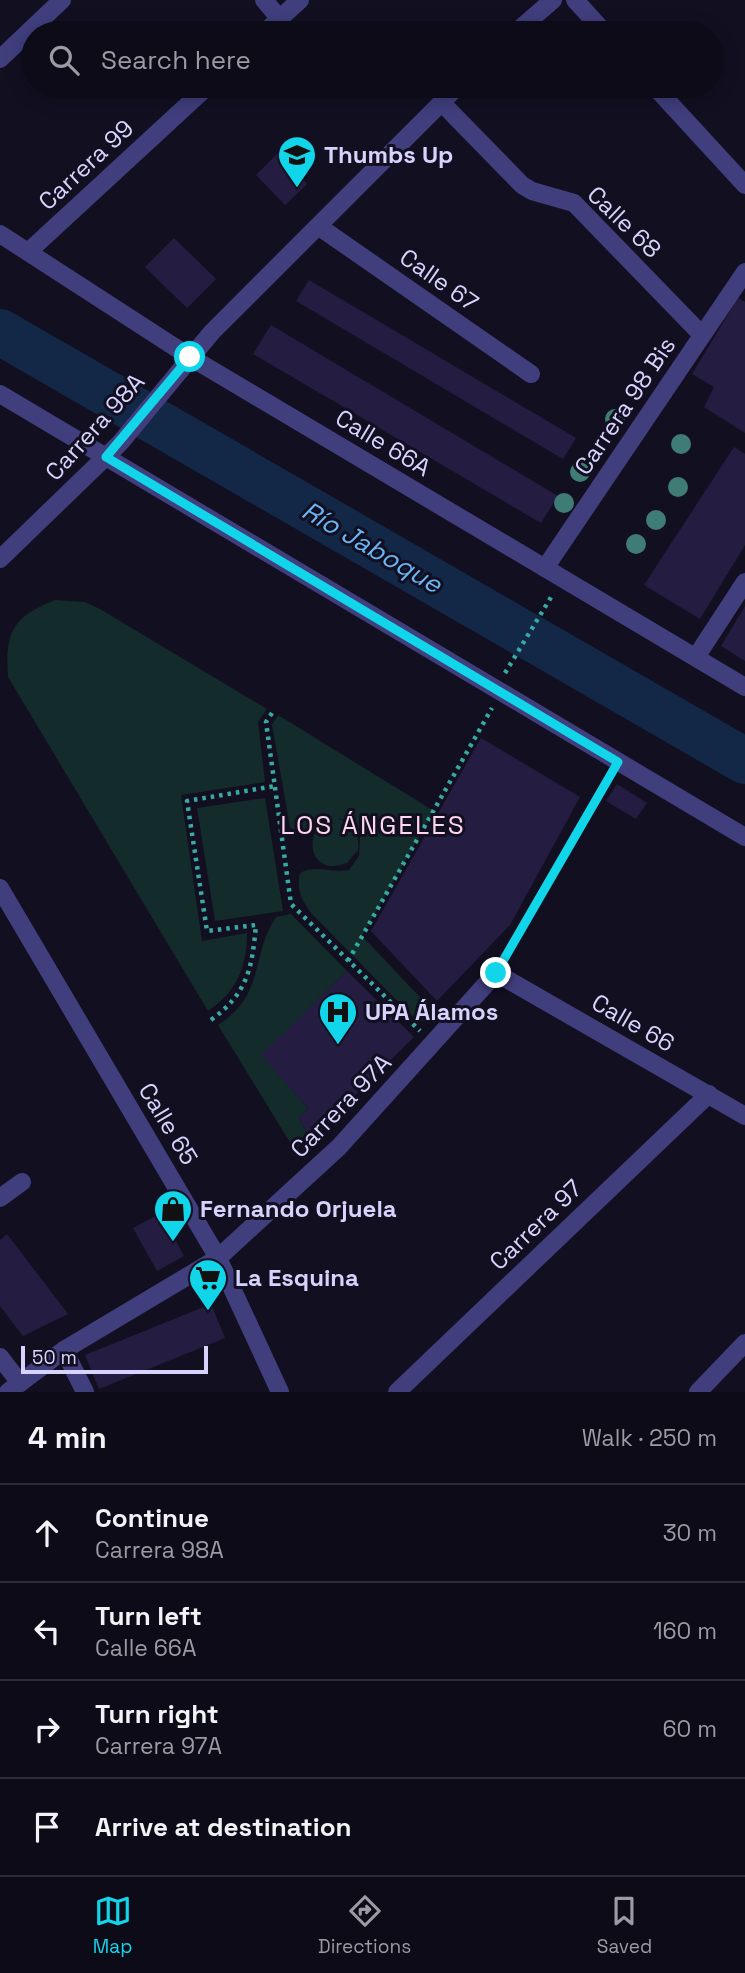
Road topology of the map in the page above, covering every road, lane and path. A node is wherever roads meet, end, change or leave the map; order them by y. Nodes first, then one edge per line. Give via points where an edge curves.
1 (62, 0) edge
2 (264, 0) edge
3 (300, 0) edge
4 (553, 0) edge
5 (575, 0) edge
6 (280, 19) junction
7 (40, 21) edge
8 (278, 21) edge
9 (529, 21) edge
10 (594, 21) edge
11 (21, 39) edge
12 (0, 59) edge
13 (195, 98) edge
14 (445, 98) edge
15 (665, 98) edge
16 (441, 102) junction
17 (745, 185) edge
18 (318, 226) junction
19 (0, 234) edge
20 (29, 251) junction
21 (745, 272) edge
22 (702, 335) junction
23 (184, 363) junction
24 (531, 374) dead end
25 (0, 394) edge
26 (106, 457) junction
27 (0, 559) edge
28 (545, 568) junction
29 (745, 582) edge
30 (539, 616) dead end
31 (696, 657) junction
32 (513, 659) dead end
33 (745, 687) edge
34 (501, 692) junction
35 (272, 713) dead end
36 (618, 762) junction
37 (275, 786) junction
38 (745, 837) edge
39 (0, 888) edge
40 (348, 961) junction
41 (496, 973) junction
42 (211, 1020) dead end
43 (433, 1044) junction
44 (709, 1094) junction
45 (745, 1116) edge
46 (22, 1182) dead end
47 (0, 1198) edge
48 (218, 1258) junction
49 (745, 1343) edge
50 (64, 1350) junction
51 (0, 1357) edge
52 (14, 1387) edge
53 (85, 1392) edge
54 (280, 1392) edge
55 (397, 1392) edge
56 (698, 1392) edge

1 - 7 street
2 - 6 street
3 - 6 street
4 - 9 street
5 - 10 street
6 - 8 street
11 - 12 street
13 - 20 street, Carrera 99
14 - 16 street, Carrera 98A
15 - 17 street
16 - 18 street, Carrera 98A
16 - 22 street, Calle 68 via 522,185 574,203
18 - 23 street, Carrera 98A
18 - 24 street, Calle 67
19 - 20 street, Calle 66A
20 - 23 street, Calle 66A
21 - 22 street, Carrera 98 Bis
22 - 28 street, Carrera 98 Bis
23 - 26 street, Carrera 98A
23 - 28 street, Calle 66A
25 - 26 street
26 - 27 street, Carrera 98A
26 - 34 street
28 - 31 street, Calle 66A
29 - 31 street
30 - 32 path
31 - 33 street, Calle 66A
34 - 36 street
34 - 40 path
35 - 37 path via 266,722
36 - 38 street
36 - 41 path
37 - 40 path via 291,904
37 - 42 path via 187,802 207,931 256,925 252,963 242,990
39 - 48 street, Calle 65
40 - 43 path
41 - 43 street, Carrera 97A
41 - 44 street, Calle 66
43 - 48 street, Carrera 97A via 339,1147
44 - 45 street, Calle 66
44 - 55 street, Carrera 97
46 - 47 street
48 - 50 street, Carrera 97A
48 - 54 street, Calle 65
49 - 56 street
50 - 52 street, Carrera 97A
50 - 53 street
51 - 52 street

